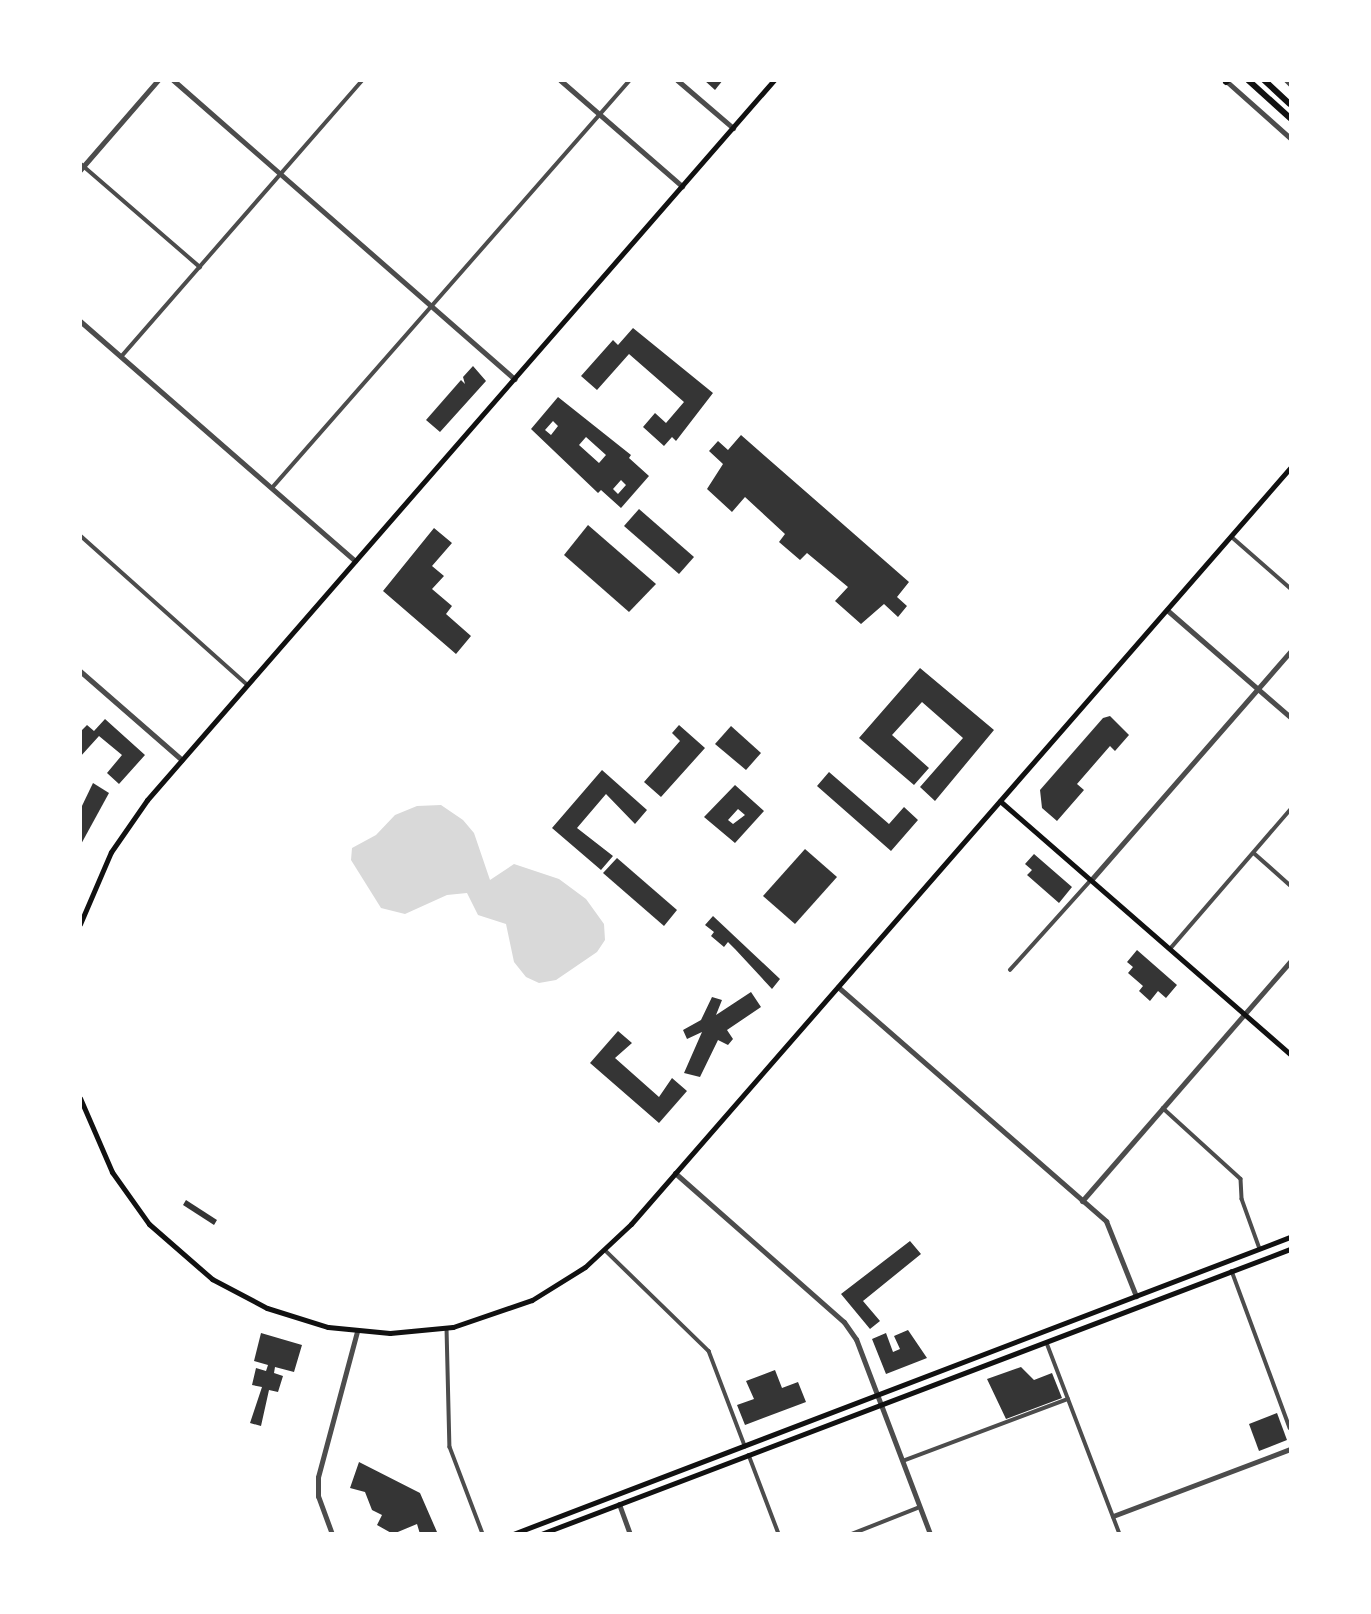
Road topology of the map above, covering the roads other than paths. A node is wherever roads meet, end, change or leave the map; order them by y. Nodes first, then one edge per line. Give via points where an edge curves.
1 (158, 80) edge
2 (173, 80) edge
3 (363, 80) edge
4 (560, 80) edge
5 (630, 80) edge
6 (677, 80) edge
7 (774, 80) edge
8 (1248, 80) edge
9 (1264, 80) edge
10 (1286, 80) edge
11 (1226, 81) edge
12 (1290, 84) edge
13 (1290, 104) edge
14 (599, 115) junction
15 (1290, 118) edge
16 (733, 128) junction
17 (1290, 138) edge
18 (82, 166) edge
19 (281, 175) junction
20 (682, 186) junction
21 (200, 267) junction
22 (432, 306) junction
23 (80, 321) edge
24 (121, 357) junction
25 (515, 379) junction
26 (1290, 468) edge
27 (272, 488) junction
28 (80, 535) edge
29 (1231, 536) junction
30 (355, 561) junction
31 (1290, 588) edge
32 (1167, 610) junction
33 (1290, 652) edge
34 (80, 671) edge
35 (248, 685) junction
36 (1258, 689) junction
37 (1290, 717) edge
38 (182, 760) junction
39 (1000, 801) junction
40 (1290, 810) edge
41 (1254, 853) junction
42 (1091, 880) junction
43 (1290, 885) edge
44 (80, 924) edge
45 (1170, 948) junction
46 (1290, 961) edge
47 (1010, 970) dead end
48 (838, 987) junction
49 (1245, 1014) junction
50 (1290, 1054) edge
51 (81, 1103) edge
52 (1163, 1108) junction
53 (83, 1114) edge
54 (675, 1173) junction
55 (1083, 1201) junction
56 (1290, 1237) edge
57 (1260, 1248) junction
58 (1290, 1249) edge
59 (605, 1250) junction
60 (1232, 1271) junction
61 (1136, 1296) junction
62 (447, 1328) junction
63 (357, 1331) junction
64 (1046, 1342) junction
65 (877, 1396) junction
66 (1068, 1399) junction
67 (881, 1405) junction
68 (1290, 1428) edge
69 (745, 1446) junction
70 (1290, 1449) edge
71 (748, 1455) junction
72 (903, 1462) junction
73 (619, 1504) junction
74 (920, 1507) junction
75 (1113, 1516) junction
76 (332, 1534) edge
77 (483, 1534) edge
78 (513, 1534) edge
79 (541, 1534) edge
80 (630, 1534) edge
81 (779, 1534) edge
82 (852, 1534) edge
83 (930, 1534) edge
84 (1120, 1534) edge

1 - 18 street
2 - 19 street
3 - 19 street
4 - 14 street
5 - 14 street
6 - 16 street
7 - 16 main road
8 - 15 main road
9 - 13 main road
10 - 12 street
11 - 17 street
14 - 20 street
14 - 22 street
16 - 20 main road
18 - 21 street
19 - 21 street
19 - 22 street
20 - 25 main road
21 - 24 street
22 - 25 street
22 - 27 street
23 - 24 street
24 - 27 street
25 - 30 main road
26 - 29 main road
27 - 30 street
28 - 35 street
29 - 31 street
29 - 32 main road
30 - 35 main road
32 - 36 street
32 - 39 main road
33 - 36 street
34 - 38 street
35 - 38 main road
36 - 37 street
36 - 42 street
38 - 44 main road via 116,843
39 - 42 main road
39 - 48 main road
40 - 41 street
41 - 43 street
41 - 45 street
42 - 45 main road
42 - 47 street
45 - 49 main road
46 - 49 street
48 - 54 main road
48 - 55 street
49 - 50 main road
49 - 52 street
51 - 53 main road
52 - 55 street
52 - 57 street via 1241,1179 1242,1199
53 - 63 main road via 123,1190 187,1260 268,1308 307,1322
54 - 59 main road
54 - 65 street via 844,1322 856,1339
55 - 61 street via 1111,1230
56 - 57 main road
57 - 61 main road
58 - 60 main road
59 - 62 main road via 532,1300
59 - 69 street via 709,1351
60 - 64 main road
60 - 68 street
61 - 65 main road
62 - 63 main road
62 - 77 street via 450,1447
63 - 76 street via 318,1478 318,1496
64 - 66 street
64 - 67 main road
65 - 67 street
65 - 69 main road
66 - 72 street
66 - 75 street
67 - 71 main road
67 - 72 street
69 - 78 main road
70 - 75 street
71 - 73 main road
71 - 81 street
72 - 74 street
73 - 79 main road
73 - 80 street
74 - 82 street
74 - 83 street
75 - 84 street

